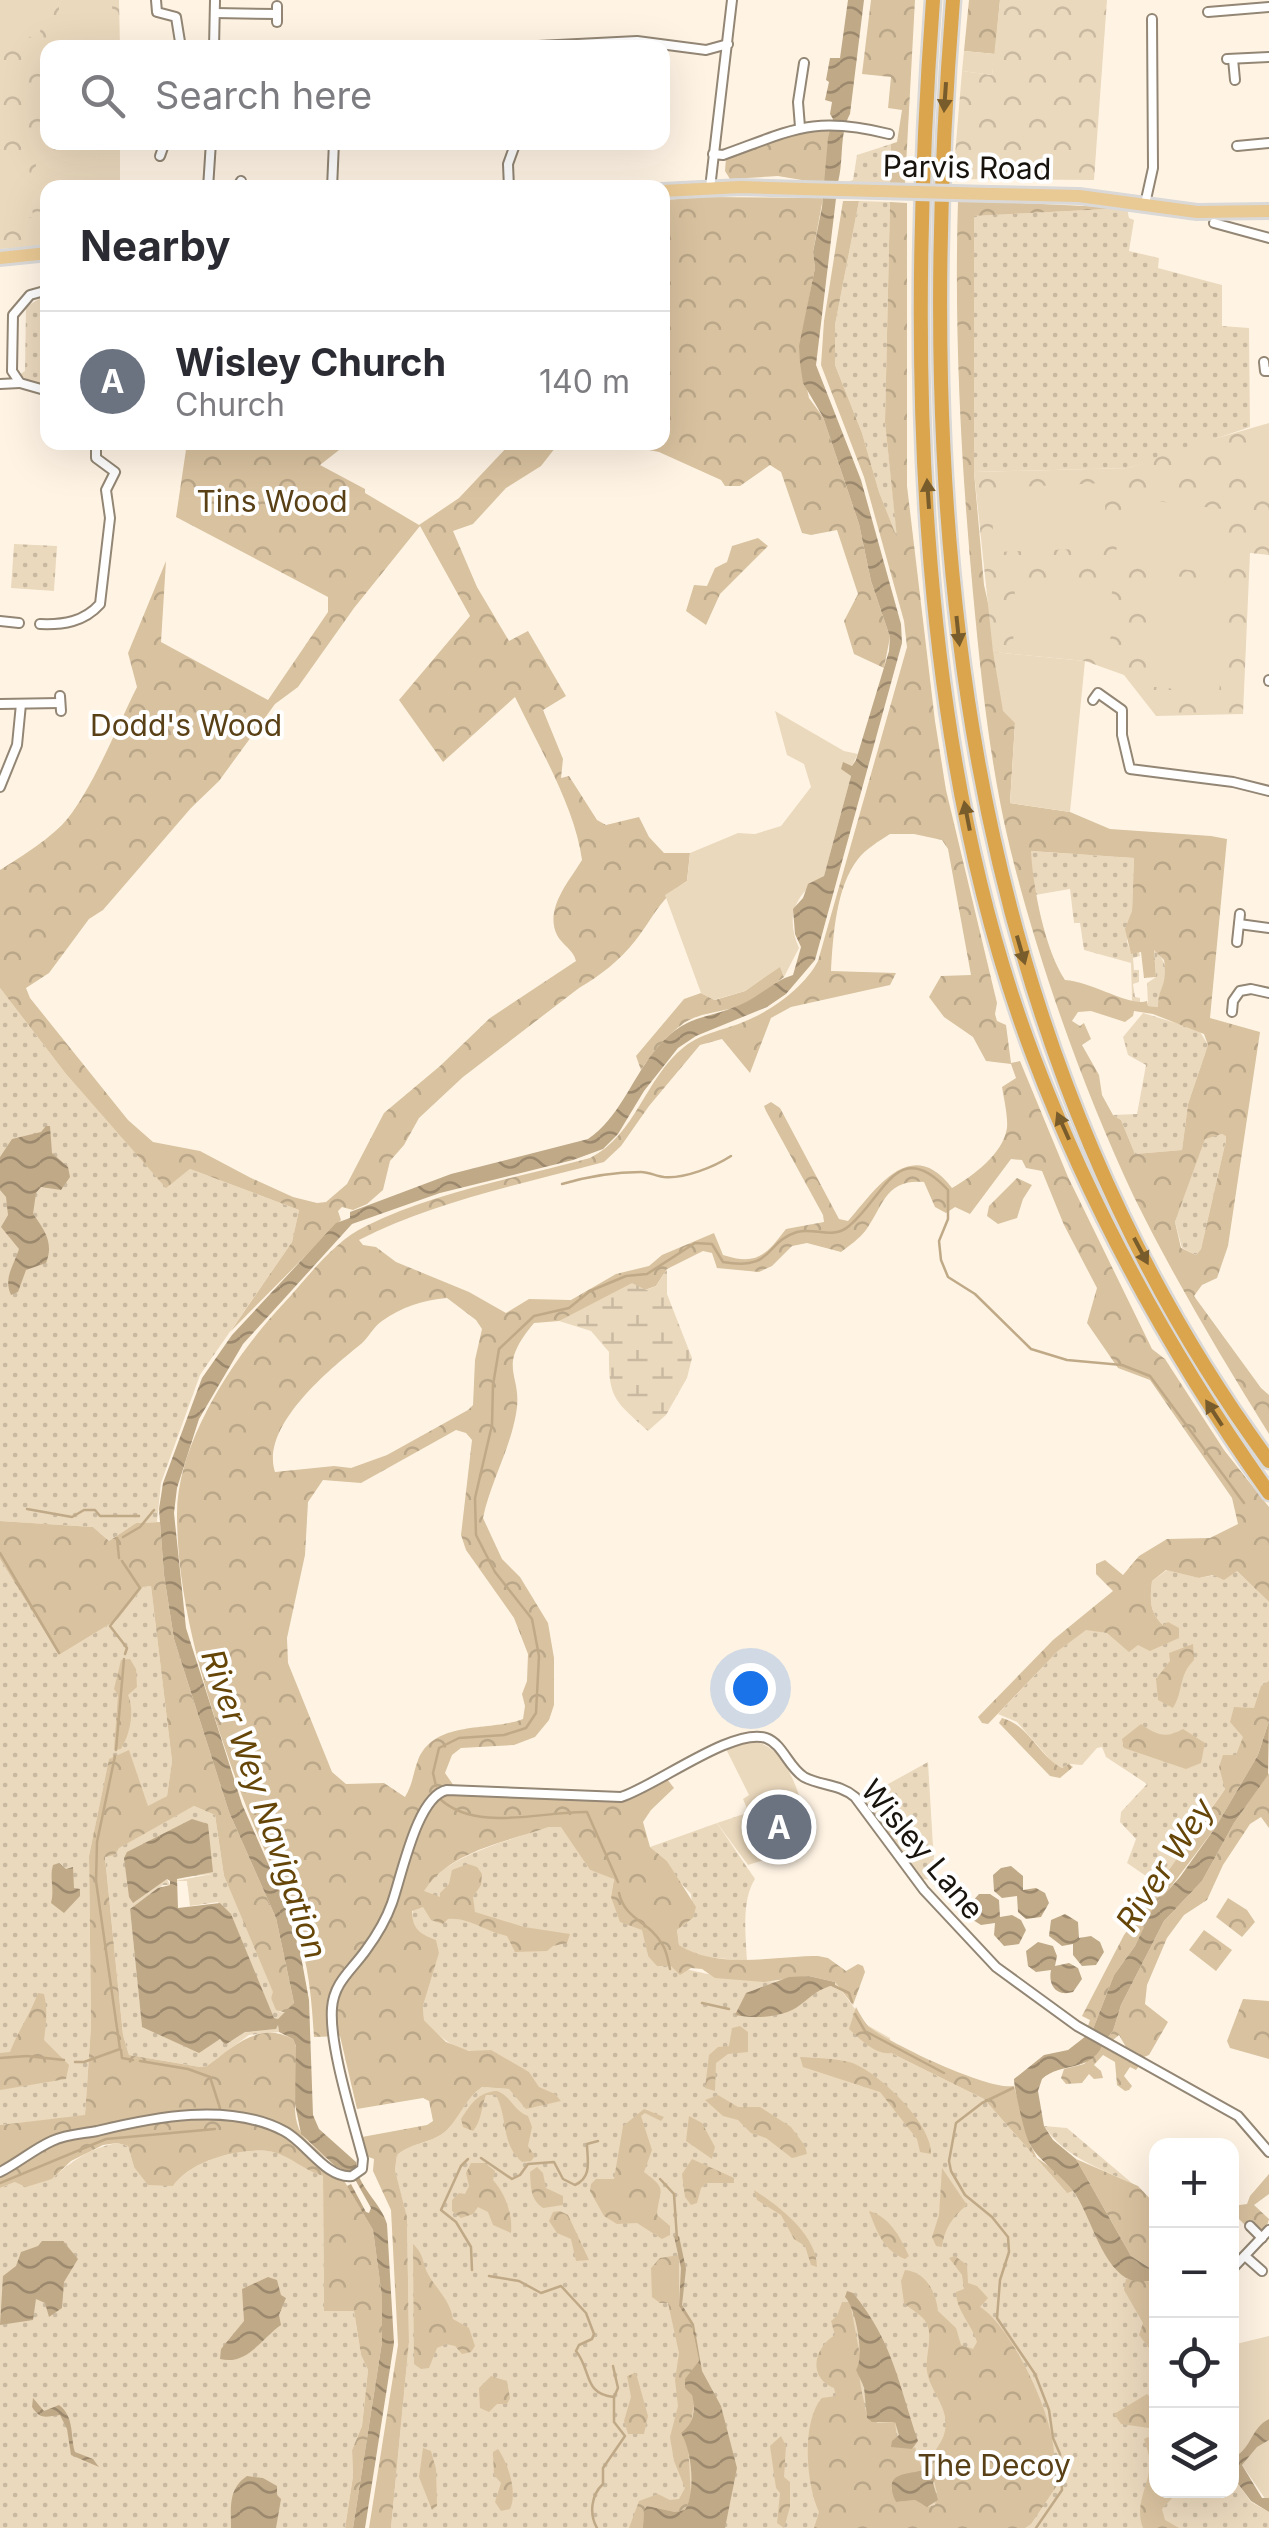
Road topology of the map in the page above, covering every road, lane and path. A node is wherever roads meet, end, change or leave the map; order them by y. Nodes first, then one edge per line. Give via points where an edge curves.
1 (156, 0) edge
2 (215, 0) edge
3 (732, 0) edge
4 (933, 0) edge
5 (952, 0) edge
6 (1269, 8) edge
7 (1213, 9) dead end
8 (215, 13) junction
9 (277, 14) dead end
10 (1152, 19) dead end
11 (180, 40) edge
12 (214, 40) edge
13 (728, 44) junction
14 (670, 48) edge
15 (706, 50) junction
16 (1269, 56) edge
17 (726, 61) junction
18 (804, 63) dead end
19 (1234, 80) dead end
20 (800, 128) junction
21 (888, 134) dead end
22 (1269, 144) edge
23 (1237, 147) dead end
24 (162, 150) edge
25 (210, 150) edge
26 (334, 150) edge
27 (513, 150) edge
28 (713, 154) junction
29 (160, 156) dead end
30 (209, 180) edge
31 (332, 180) edge
32 (508, 180) edge
33 (710, 188) junction
34 (670, 190) edge
35 (1145, 204) junction
36 (1269, 211) edge
37 (1214, 222) dead end
38 (1269, 238) edge
39 (40, 255) edge
40 (0, 258) edge
41 (40, 292) edge
42 (20, 383) junction
43 (0, 384) edge
44 (40, 388) edge
45 (96, 450) edge
46 (0, 621) edge
47 (20, 623) dead end
48 (40, 624) dead end
49 (1097, 694) dead end
50 (60, 703) dead end
51 (0, 704) edge
52 (20, 704) junction
53 (0, 787) edge
54 (1269, 791) edge
55 (1269, 928) edge
56 (1237, 942) dead end
57 (1269, 992) edge
58 (1232, 1012) dead end
59 (1269, 1461) edge
60 (1269, 1493) edge
61 (1269, 2130) edge
62 (1259, 2138) junction
63 (1269, 2152) edge
64 (0, 2172) edge
65 (1250, 2226) dead end
66 (1266, 2234) edge
67 (1245, 2256) junction
68 (1239, 2262) edge
69 (1262, 2270) dead end

1 - 11 street via 157,12 176,18
2 - 8 street
3 - 13 street
60 -> 4 highway via 1179,1359 1120,1254 1034,1058 972,840 942,663 921,390 921,192
5 -> 59 highway via 940,192 941,390 959,645 991,836 1037,1006 1096,1159 1195,1350
6 - 7 street
8 - 9 street
8 - 12 street
10 - 35 street via 1154,168
13 - 15 street
13 - 17 street
14 - 15 street
15 - 17 street
16 - 19 street via 1230,59
17 - 28 street
18 - 20 street
20 - 21 street via 826,124
20 - 28 street
22 - 23 street
24 - 29 street
25 - 30 street
26 - 31 street
27 - 32 street
28 - 33 street
33 - 34 main road, Parvis Road
33 - 35 main road, Parvis Road, bridge via 1079,196
35 - 36 main road, Parvis Road via 1197,212
37 - 38 street
39 - 40 main road
41 - 42 street via 13,315 12,371
42 - 43 street
42 - 44 street
45 - 48 street via 96,458 115,472 106,490 110,518 100,604 68,625
46 - 47 street
49 - 54 street via 1122,710 1130,769
50 - 52 street
51 - 52 street
52 - 53 street via 17,745
55 - 56 street via 1240,919
57 - 58 street via 1240,991
61 - 62 street
62 - 63 street, Wisley Lane
62 - 64 street, Wisley Lane via 1233,2112 1042,2003 986,1958 924,1890 851,1793 805,1777 774,1743 752,1737 622,1797 442,1791 432,1797 386,1918 333,1999 363,2159 355,2174 338,2175 274,2126 208,2116 136,2121 66,2136
65 - 66 street
66 - 67 street
67 - 68 street
67 - 69 street

